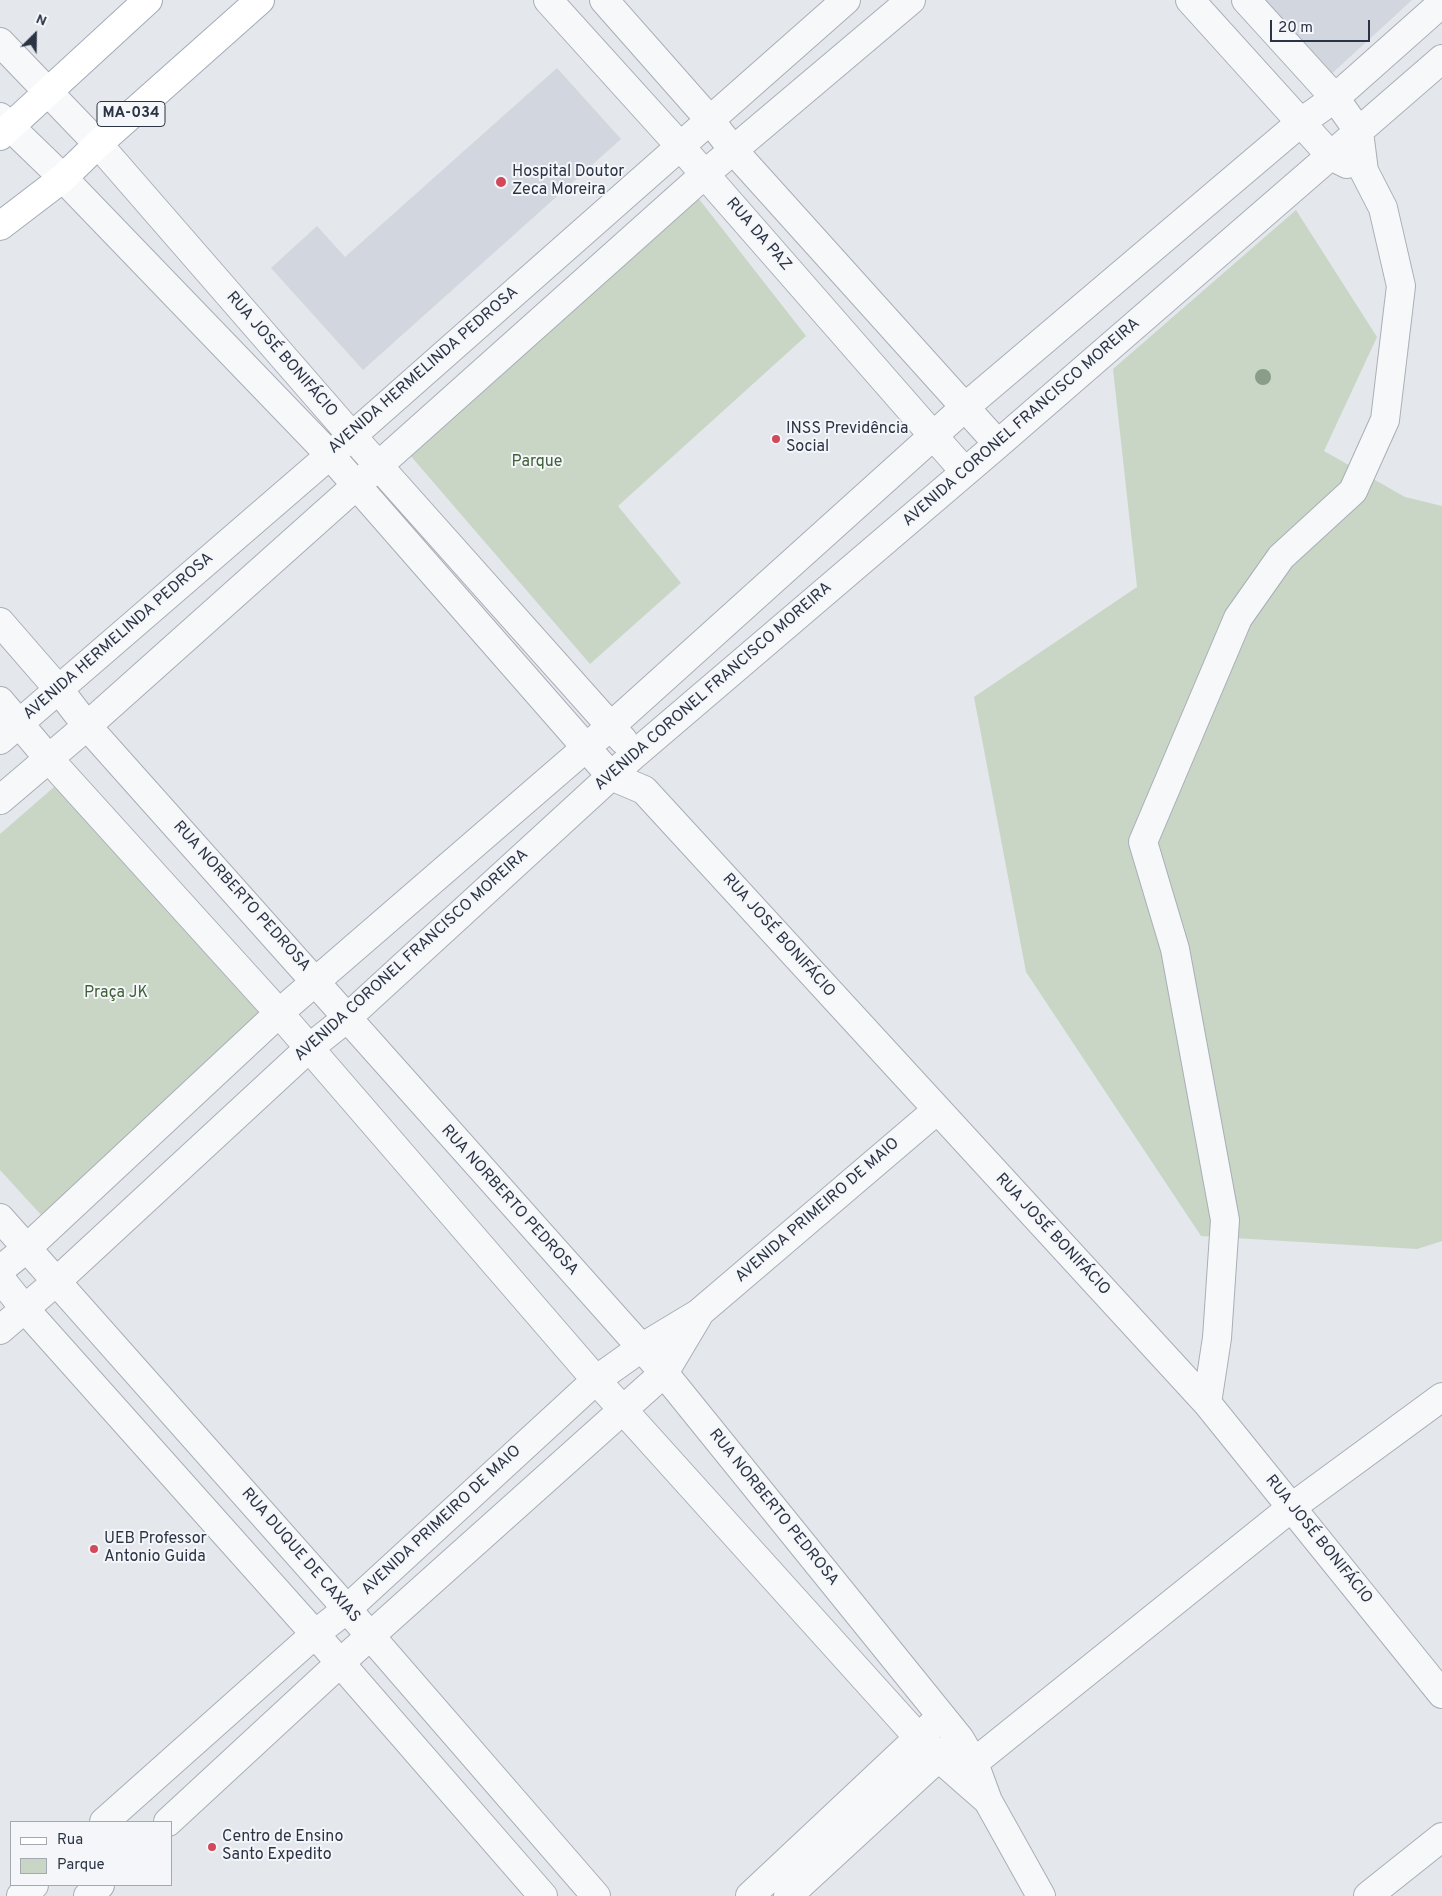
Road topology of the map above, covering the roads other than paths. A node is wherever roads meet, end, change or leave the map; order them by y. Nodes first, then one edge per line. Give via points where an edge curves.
1 (148, 0) edge
2 (260, 0) edge
3 (548, 0) edge
4 (604, 0) edge
5 (846, 0) edge
6 (911, 0) edge
7 (1190, 0) edge
8 (1246, 0) edge
9 (1442, 3) edge
10 (0, 42) edge
11 (1442, 59) edge
12 (48, 92) junction
13 (1335, 98) junction
14 (709, 119) junction
15 (1300, 123) junction
16 (3, 127) edge
17 (1359, 132) junction
18 (98, 144) junction
19 (680, 146) junction
20 (734, 150) junction
21 (1332, 156) junction
22 (1364, 171) junction
23 (705, 174) junction
24 (63, 178) junction
25 (0, 226) edge
26 (964, 408) junction
27 (352, 436) junction
28 (933, 436) junction
29 (998, 444) junction
30 (328, 454) junction
31 (378, 464) junction
32 (965, 472) junction
33 (356, 486) junction
34 (0, 622) edge
35 (60, 691) junction
36 (0, 701) edge
37 (87, 726) junction
38 (611, 726) junction
39 (10, 732) edge
40 (587, 747) junction
41 (635, 754) junction
42 (49, 759) junction
43 (610, 776) junction
44 (644, 790) junction
45 (0, 800) edge
46 (316, 982) junction
47 (279, 1013) junction
48 (347, 1018) junction
49 (308, 1049) junction
50 (936, 1110) junction
51 (0, 1218) edge
52 (27, 1248) junction
53 (0, 1270) edge
54 (0, 1278) edge
55 (57, 1281) junction
56 (24, 1308) junction
57 (700, 1313) junction
58 (0, 1330) edge
59 (640, 1348) junction
60 (664, 1373) junction
61 (596, 1380) junction
62 (1442, 1397) edge
63 (1207, 1403) junction
64 (623, 1408) junction
65 (1292, 1506) junction
66 (347, 1609) junction
67 (315, 1634) junction
68 (370, 1638) junction
69 (340, 1663) junction
70 (1442, 1694) edge
71 (942, 1717) junction
72 (917, 1736) junction
73 (956, 1765) junction
74 (105, 1821) edge
75 (169, 1821) edge
76 (1442, 1837) edge
77 (33, 1886) edge
78 (99, 1886) edge
79 (21, 1896) edge
80 (88, 1896) edge
81 (544, 1896) edge
82 (596, 1896) edge
83 (750, 1896) edge
84 (788, 1896) edge
85 (1041, 1896) edge
86 (1368, 1896) edge

1 - 12 main road
2 - 18 main road, MA-034
3 - 19 street, RUA DA PAZ
4 - 14 street
5 - 14 street, AVENIDA HERMELINDA PEDROSA
6 - 20 street
7 - 15 street
8 - 13 street
9 - 13 street
10 - 12 street, RUA JOSÉ BONIFÁCIO
11 - 17 street, AVENIDA CORONEL FRANCISCO MOREIRA
12 - 16 main road
12 - 18 street, RUA JOSÉ BONIFÁCIO
13 - 15 street
13 - 17 street
14 - 19 street, AVENIDA HERMELINDA PEDROSA
14 - 20 street
15 - 21 street
15 - 26 street
16 - 24 street, RUA JOSÉ BONIFÁCIO
17 - 21 street, AVENIDA CORONEL FRANCISCO MOREIRA
17 - 22 street
18 - 24 main road, MA-034
18 - 27 street, RUA JOSÉ BONIFÁCIO
19 - 23 street, RUA DA PAZ
19 - 27 street, AVENIDA HERMELINDA PEDROSA
20 - 23 street
20 - 26 street
21 - 22 street
21 - 29 street, AVENIDA CORONEL FRANCISCO MOREIRA
22 - 63 street via 1382,208 1402,286 1386,420 1353,491 1281,558 1238,618 1143,842 1175,949 1224,1220 1217,1338
23 - 28 street, RUA DA PAZ
23 - 31 street
24 - 25 main road, MA-034
24 - 30 street, RUA JOSÉ BONIFÁCIO
26 - 28 street
26 - 29 street
27 - 30 street, AVENIDA HERMELINDA PEDROSA
27 - 31 street, RUA JOSÉ BONIFÁCIO
28 - 32 street, RUA DA PAZ
28 - 38 street
29 - 32 street, AVENIDA CORONEL FRANCISCO MOREIRA
30 - 33 street, RUA JOSÉ BONIFÁCIO
30 - 35 street, AVENIDA HERMELINDA PEDROSA
31 - 33 street
31 - 38 street, RUA JOSÉ BONIFÁCIO
32 - 41 street, AVENIDA CORONEL FRANCISCO MOREIRA
33 - 37 street
33 - 40 street, RUA JOSÉ BONIFÁCIO
34 - 35 street, RUA NORBERTO PEDROSA
35 - 37 street, RUA NORBERTO PEDROSA
35 - 39 street, AVENIDA HERMELINDA PEDROSA
36 - 39 street, RUA NORBERTO PEDROSA
37 - 42 street
37 - 46 street, RUA NORBERTO PEDROSA
38 - 40 street
38 - 41 street, RUA JOSÉ BONIFÁCIO
39 - 42 street, RUA NORBERTO PEDROSA
40 - 43 street, RUA JOSÉ BONIFÁCIO
40 - 46 street
41 - 43 street, AVENIDA CORONEL FRANCISCO MOREIRA
41 - 44 street, RUA JOSÉ BONIFÁCIO
42 - 45 street
42 - 47 street, RUA NORBERTO PEDROSA
43 - 44 street, RUA JOSÉ BONIFÁCIO
43 - 48 street, AVENIDA CORONEL FRANCISCO MOREIRA
44 - 50 street, RUA JOSÉ BONIFÁCIO
46 - 47 street
46 - 48 street, RUA NORBERTO PEDROSA
47 - 49 street, RUA NORBERTO PEDROSA
47 - 52 street
48 - 49 street, AVENIDA CORONEL FRANCISCO MOREIRA
48 - 59 street, RUA NORBERTO PEDROSA
49 - 55 street, AVENIDA CORONEL FRANCISCO MOREIRA
49 - 61 street, RUA NORBERTO PEDROSA
50 - 57 street, AVENIDA PRIMEIRO DE MAIO
50 - 63 street, RUA JOSÉ BONIFÁCIO
51 - 52 street, RUA DUQUE DE CAXIAS
52 - 53 street
52 - 55 street, RUA DUQUE DE CAXIAS
54 - 56 street
55 - 56 street, AVENIDA CORONEL FRANCISCO MOREIRA
55 - 66 street, RUA DUQUE DE CAXIAS
56 - 58 street, AVENIDA CORONEL FRANCISCO MOREIRA
56 - 67 street
57 - 59 street, AVENIDA PRIMEIRO DE MAIO
57 - 60 street, AVENIDA PRIMEIRO DE MAIO
59 - 60 street, RUA NORBERTO PEDROSA
59 - 61 street, AVENIDA PRIMEIRO DE MAIO
60 - 64 street, AVENIDA PRIMEIRO DE MAIO
60 - 71 street, RUA NORBERTO PEDROSA
61 - 64 street, RUA NORBERTO PEDROSA
61 - 66 street, AVENIDA PRIMEIRO DE MAIO
62 - 65 street
63 - 65 street, RUA JOSÉ BONIFÁCIO
64 - 68 street, AVENIDA PRIMEIRO DE MAIO
64 - 72 street, RUA NORBERTO PEDROSA
65 - 70 street, RUA JOSÉ BONIFÁCIO
65 - 73 street
66 - 67 street, AVENIDA PRIMEIRO DE MAIO
66 - 68 street, RUA DUQUE DE CAXIAS
67 - 69 street
67 - 74 street, AVENIDA PRIMEIRO DE MAIO
68 - 69 street, AVENIDA PRIMEIRO DE MAIO
68 - 82 street, RUA DUQUE DE CAXIAS
69 - 75 street, AVENIDA PRIMEIRO DE MAIO
69 - 81 street
71 - 72 street
71 - 73 street, RUA NORBERTO PEDROSA via 960,1739
72 - 73 street, RUA NORBERTO PEDROSA
72 - 83 street
73 - 84 street
73 - 85 street, RUA NORBERTO PEDROSA via 988,1801
76 - 86 street
77 - 79 street
78 - 80 street

